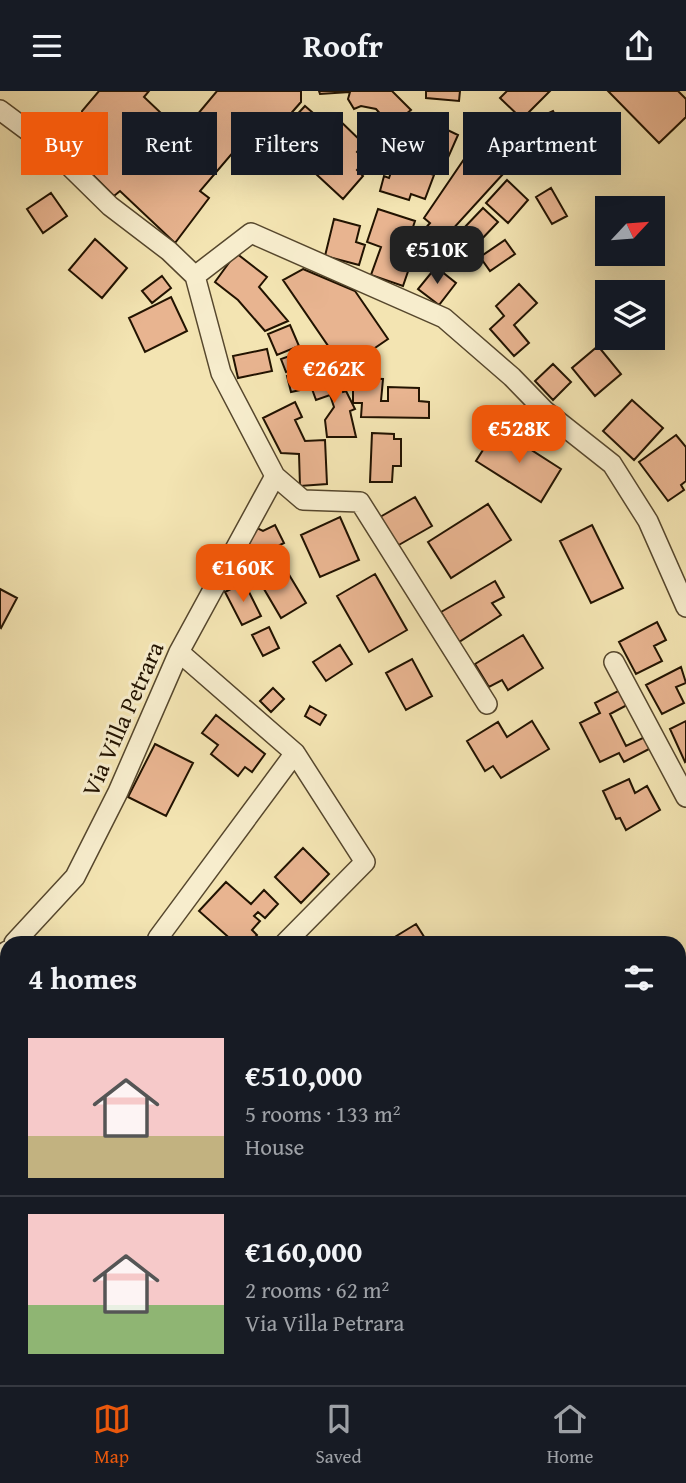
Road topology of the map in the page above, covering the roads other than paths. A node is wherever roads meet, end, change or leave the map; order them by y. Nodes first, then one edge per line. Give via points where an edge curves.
1 (0, 110) edge
2 (195, 277) junction
3 (275, 476) junction
4 (686, 607) edge
5 (179, 652) junction
6 (614, 662) dead end
7 (487, 704) dead end
8 (295, 753) junction
9 (686, 797) edge
10 (20, 936) edge
11 (159, 936) edge
12 (292, 936) edge

1 - 2 street via 51,148 110,206
2 - 3 street via 221,373
2 - 4 street via 251,233 444,318 545,411 612,464 648,521
3 - 5 street, Via Villa Petrara
3 - 7 street via 303,500 360,502
5 - 8 street
5 - 10 street, Via Villa Petrara via 75,877
6 - 9 street
8 - 11 street
8 - 12 street via 365,862

